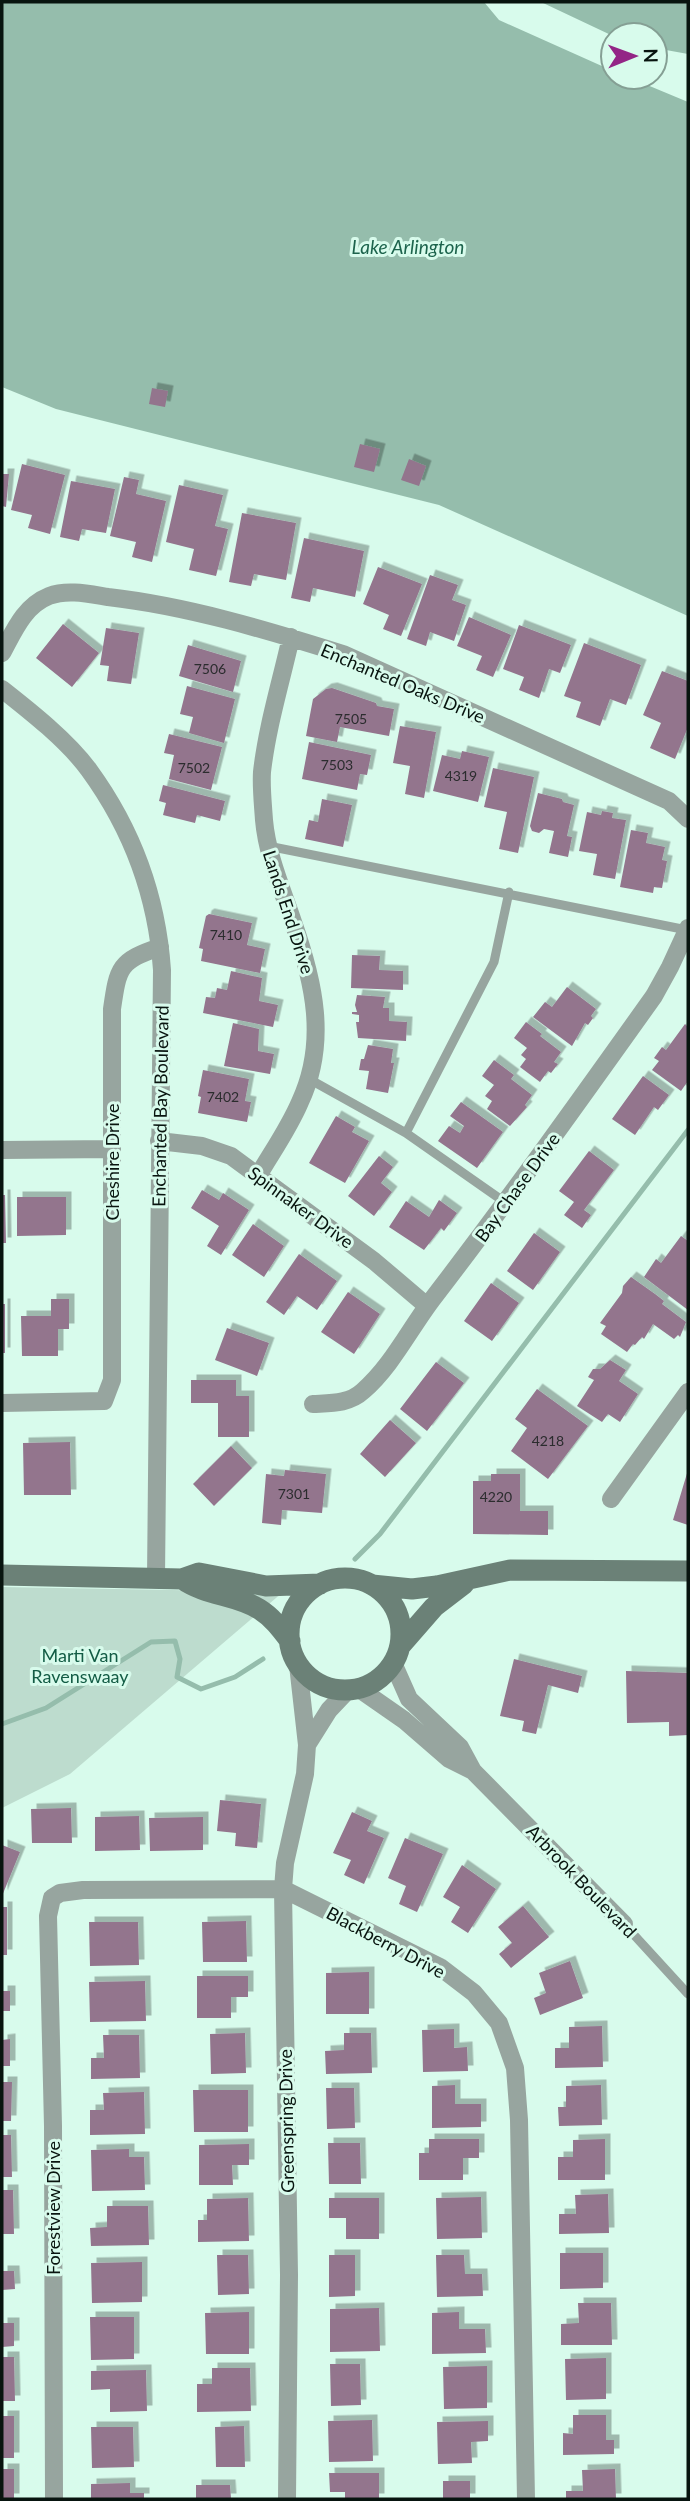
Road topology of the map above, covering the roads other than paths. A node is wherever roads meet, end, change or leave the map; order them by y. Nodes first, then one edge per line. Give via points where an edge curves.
1 (291, 637) junction
2 (2, 653) edge
3 (2, 689) edge
4 (688, 819) edge
5 (268, 846) junction
6 (509, 892) junction
7 (688, 929) edge
8 (160, 947) junction
9 (309, 1079) junction
10 (406, 1133) junction
11 (159, 1141) junction
12 (112, 1149) junction
13 (2, 1150) edge
14 (258, 1176) junction
15 (506, 1203) junction
16 (427, 1306) junction
17 (688, 1392) edge
18 (2, 1403) edge
19 (313, 1404) dead end
20 (611, 1499) dead end
21 (688, 1571) edge
22 (2, 1575) edge
23 (156, 1578) junction
24 (472, 1578) junction
25 (182, 1579) junction
26 (320, 1584) junction
27 (372, 1586) junction
28 (290, 1641) junction
29 (396, 1655) junction
30 (298, 1665) junction
31 (353, 1689) junction
32 (307, 1745) junction
33 (473, 1771) junction
34 (283, 1889) junction
35 (48, 1916) joint
36 (624, 1923) joint
37 (688, 1994) edge
38 (54, 2499) edge
39 (287, 2499) edge
40 (527, 2499) edge

1 - 2 street, Enchanted Oaks Drive via 148,601 80,593 48,597 25,612
1 - 4 street, Enchanted Oaks Drive via 343,654 669,801
1 - 5 street, Lands End Drive via 262,775
3 - 8 street, Enchanted Bay Boulevard via 88,768 124,826 141,866
5 - 6 lane
5 - 9 street, Lands End Drive via 311,977 316,1031
6 - 7 lane
6 - 10 lane via 494,962
7 - 15 street, Bay Chase Drive via 654,996
8 - 11 street, Enchanted Bay Boulevard
8 - 12 street, Cheshire Drive via 122,966 115,985
9 - 10 lane
9 - 14 street, Lands End Drive
10 - 15 lane
11 - 14 street, Spinnaker Drive via 202,1146 231,1156
11 - 23 street, Enchanted Bay Boulevard
12 - 13 street
12 - 18 street, Cheshire Drive via 111,1380 104,1401
14 - 16 street, Spinnaker Drive
15 - 16 street, Bay Chase Drive
16 - 19 street, Bay Chase Drive via 363,1392 351,1400
17 - 20 street
21 - 24 street via 510,1570
22 - 23 street
23 - 25 street
24 - 27 street via 412,1589
24 - 29 street via 435,1607
25 - 26 street via 199,1573 267,1586
25 - 28 street via 195,1588 259,1608
26 - 27 street via 355,1579
26 - 28 street via 295,1610
27 - 29 street via 396,1611 400,1629
28 - 30 street
29 - 31 street via 382,1677
29 - 33 street, Arbrook Boulevard via 409,1699 460,1747
30 - 31 street via 329,1688
30 - 32 street, Greenspring Drive
31 - 32 street, Greenspring Drive via 329,1710
31 - 33 street, Arbrook Boulevard via 404,1720 449,1759
32 - 34 street, Greenspring Drive
33 - 36 street, Arbrook Boulevard
34 - 35 street, Blackberry Drive via 83,1890 52,1898
34 - 39 street, Greenspring Drive
34 - 40 street, Blackberry Drive via 440,1967 474,1993 499,2023 515,2068 519,2120
35 - 38 street, Forestview Drive
36 - 37 lane, Arbrook Boulevard

